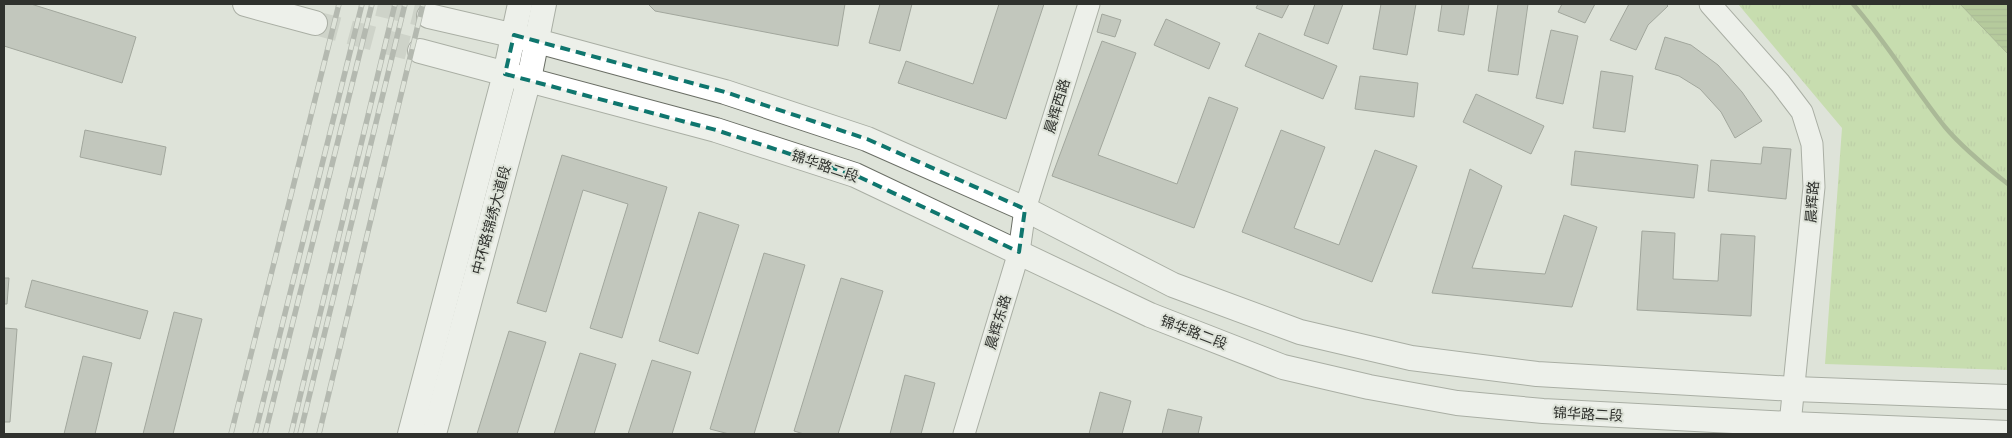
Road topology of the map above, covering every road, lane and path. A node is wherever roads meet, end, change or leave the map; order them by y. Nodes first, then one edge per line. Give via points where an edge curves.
1 (245, 4) edge
2 (520, 4) edge
3 (544, 4) edge
4 (1089, 4) edge
5 (1710, 4) edge
6 (429, 16) tunnel mouth
7 (315, 23) tunnel mouth
8 (514, 35) junction
9 (537, 40) junction
10 (420, 51) tunnel mouth
11 (505, 74) junction
12 (529, 79) junction
13 (1025, 209) junction
14 (1020, 252) junction
15 (1794, 390) junction
16 (2008, 397) edge
17 (1790, 429) edge
18 (2008, 433) edge
19 (410, 434) edge
20 (434, 434) edge
21 (964, 434) edge

1 - 7 main road
2 - 8 main road, 中环路锦绣大道段
3 - 9 main road, 中环路锦绣大道段
4 - 13 street, 晨辉西路
5 - 15 street, 晨辉路 via 1802,112 1812,144 1814,186
6 - 8 main road
8 - 9 main road
8 - 11 main road, 中环路锦绣大道段
9 - 12 main road, 中环路锦绣大道段
9 - 13 main road via 726,92 867,139
10 - 11 main road, 锦华路二段
11 - 12 main road, 锦华路二段
11 - 19 main road, 中环路锦绣大道段
12 - 14 main road, 锦华路二段 via 716,130 855,176
12 - 20 main road, 中环路锦绣大道段
13 - 14 street, 晨辉东路
13 - 15 main road via 1173,285 1300,332 1412,358 1537,374
14 - 17 main road, 锦华路二段 via 1150,315 1274,364 1369,388 1457,403
14 - 21 street, 晨辉东路
15 - 16 main road
15 - 17 street, 晨辉路
17 - 18 main road, 锦华路二段

